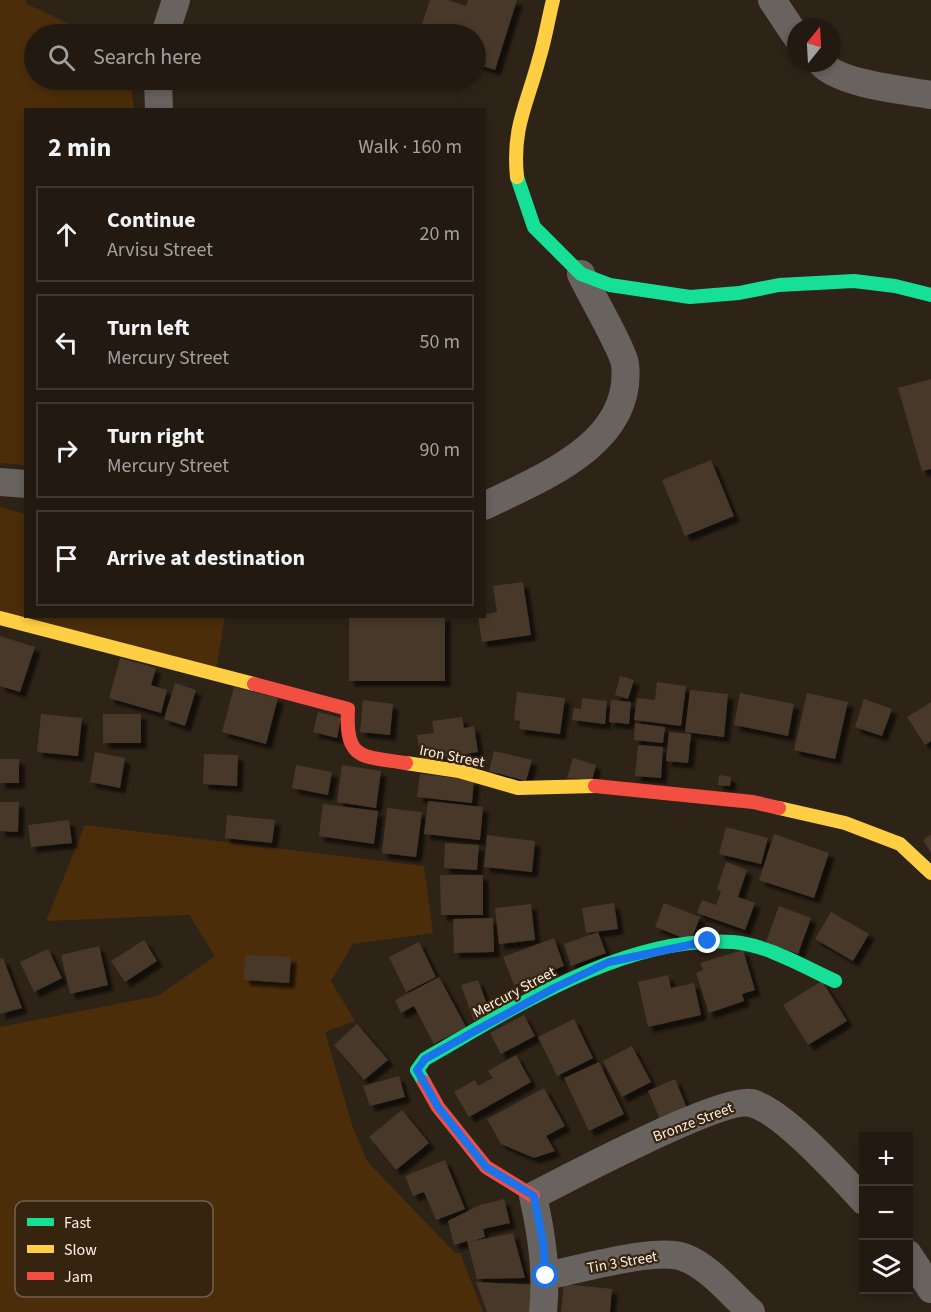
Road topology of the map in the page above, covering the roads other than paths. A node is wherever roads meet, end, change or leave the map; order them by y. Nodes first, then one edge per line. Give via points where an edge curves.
1 (176, 0) edge
2 (554, 0) edge
3 (772, 0) edge
4 (787, 22) edge
5 (168, 24) edge
6 (833, 72) edge
7 (158, 90) edge
8 (931, 95) edge
9 (159, 108) edge
10 (581, 274) junction
11 (931, 295) edge
12 (0, 482) edge
13 (24, 484) edge
14 (486, 505) edge
15 (0, 618) edge
16 (931, 873) edge
17 (835, 981) dead end
18 (534, 1196) junction
19 (859, 1196) edge
20 (913, 1260) edge
21 (546, 1276) junction
22 (931, 1289) edge
23 (543, 1312) edge
24 (751, 1312) edge

1 - 5 street
2 - 10 street via 519,118 514,150 517,178 534,227
3 - 4 street
6 - 8 street via 871,84
7 - 9 street
10 - 11 street via 610,285 690,297 779,285 854,281
10 - 14 street via 625,362 624,396 612,421 592,445 549,474
12 - 13 street
15 - 16 street, Iron Street via 348,709 352,751 366,757 459,771 518,788 634,788 753,802 845,823 900,844
17 - 18 street, Mercury Street via 735,942 708,941 670,948 609,962 425,1059 417,1070 445,1115 486,1167
18 - 19 street, Bronze Street via 632,1147 722,1108 748,1103 763,1107 779,1119
18 - 21 street
20 - 22 street
21 - 23 street
21 - 24 street, Tin 3 Street via 659,1254 682,1257 704,1269

